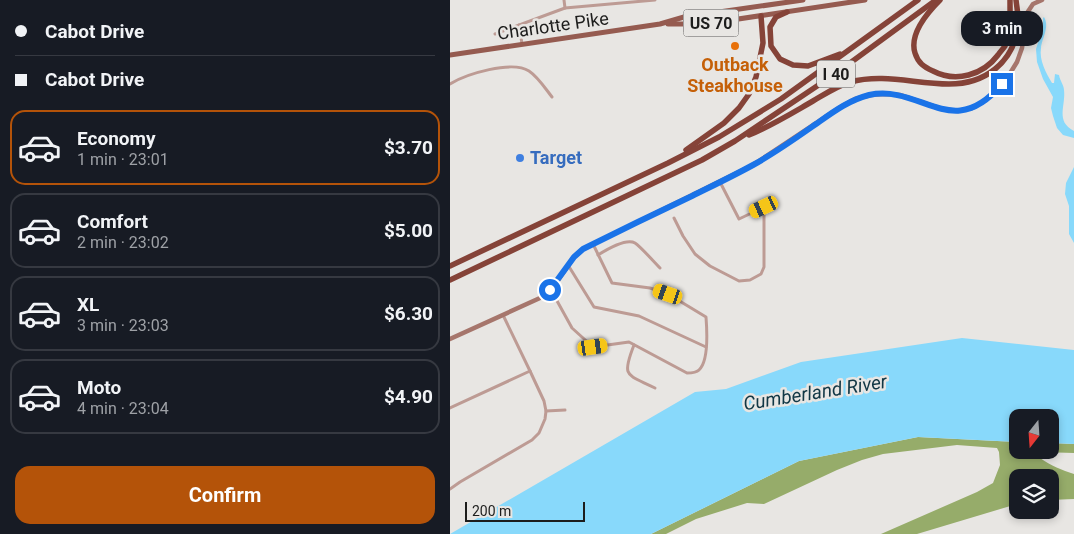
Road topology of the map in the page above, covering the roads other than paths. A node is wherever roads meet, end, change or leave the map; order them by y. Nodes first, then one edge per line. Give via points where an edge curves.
1 (564, 0) edge
2 (655, 0) edge
3 (803, 0) edge
4 (865, 0) edge
5 (918, 0) edge
6 (1010, 0) edge
7 (1016, 0) edge
8 (1042, 0) edge
9 (937, 1) edge
10 (761, 3) edge
11 (565, 8) junction
12 (787, 12) junction
13 (761, 16) junction
14 (660, 24) junction
15 (519, 25) junction
16 (495, 34) dead end
17 (522, 44) junction
18 (849, 50) junction
19 (450, 55) edge
20 (450, 84) edge
21 (552, 97) dead end
22 (735, 141) junction
23 (668, 163) junction
24 (720, 182) junction
25 (674, 218) dead end
26 (593, 244) junction
27 (598, 255) junction
28 (568, 265) junction
29 (450, 266) edge
30 (660, 268) dead end
31 (450, 280) edge
32 (550, 290) junction
33 (503, 314) junction
34 (450, 339) edge
35 (634, 344) junction
36 (706, 347) junction
37 (530, 371) junction
38 (655, 388) dead end
39 (450, 408) edge
40 (564, 410) dead end
41 (546, 411) junction
42 (450, 489) edge

1 - 11 street
2 - 11 street
3 - 10 main road, Charlotte Pike / US 70
4 - 12 main road, Charlotte Pike / US 70
5 - 18 highway, I 40
6 - 9 highway via 1010,29 1005,46 992,62 977,72 958,77 940,75 922,66 914,52 914,39 920,24
7 - 22 highway via 1018,26 1012,49 1000,66 989,74 968,82 949,84 884,78 849,83
8 - 24 street via 1033,4 1028,13 1018,62 994,93 978,105 958,111 900,95 870,95 839,108 753,165
9 - 22 highway, I 40
10 - 13 main road
10 - 14 main road, Charlotte Pike / US 70
11 - 15 street
12 - 13 main road, Charlotte Pike / US 70
12 - 18 highway via 776,17 770,27 771,46 780,59 793,65 808,66
13 - 14 main road, Charlotte Pike / US 70 via 706,24
13 - 23 highway via 763,43 749,94 724,123
14 - 17 main road, Charlotte Pike / US 70
15 - 16 street
15 - 17 street
17 - 19 main road, Charlotte Pike / US 70
18 - 23 highway, I 40 via 781,99 719,137
20 - 21 street via 490,69 522,68 534,74
22 - 31 highway, I 40 via 702,160
23 - 29 highway, I 40
24 - 25 street via 739,219 764,207 764,267 761,274 739,281 710,266 695,254
24 - 26 street
26 - 27 street
26 - 28 street via 577,254
27 - 30 street via 620,244 634,242
27 - 36 street via 612,283 668,294 706,317
28 - 32 street
28 - 36 street via 594,307 639,316
32 - 33 street via 527,305
32 - 35 street via 572,328 593,347
33 - 34 street
33 - 37 street
35 - 36 street via 687,373 701,368
35 - 38 street via 626,370 629,375
37 - 39 street
37 - 41 street
40 - 41 street
41 - 42 street via 539,433 532,440

